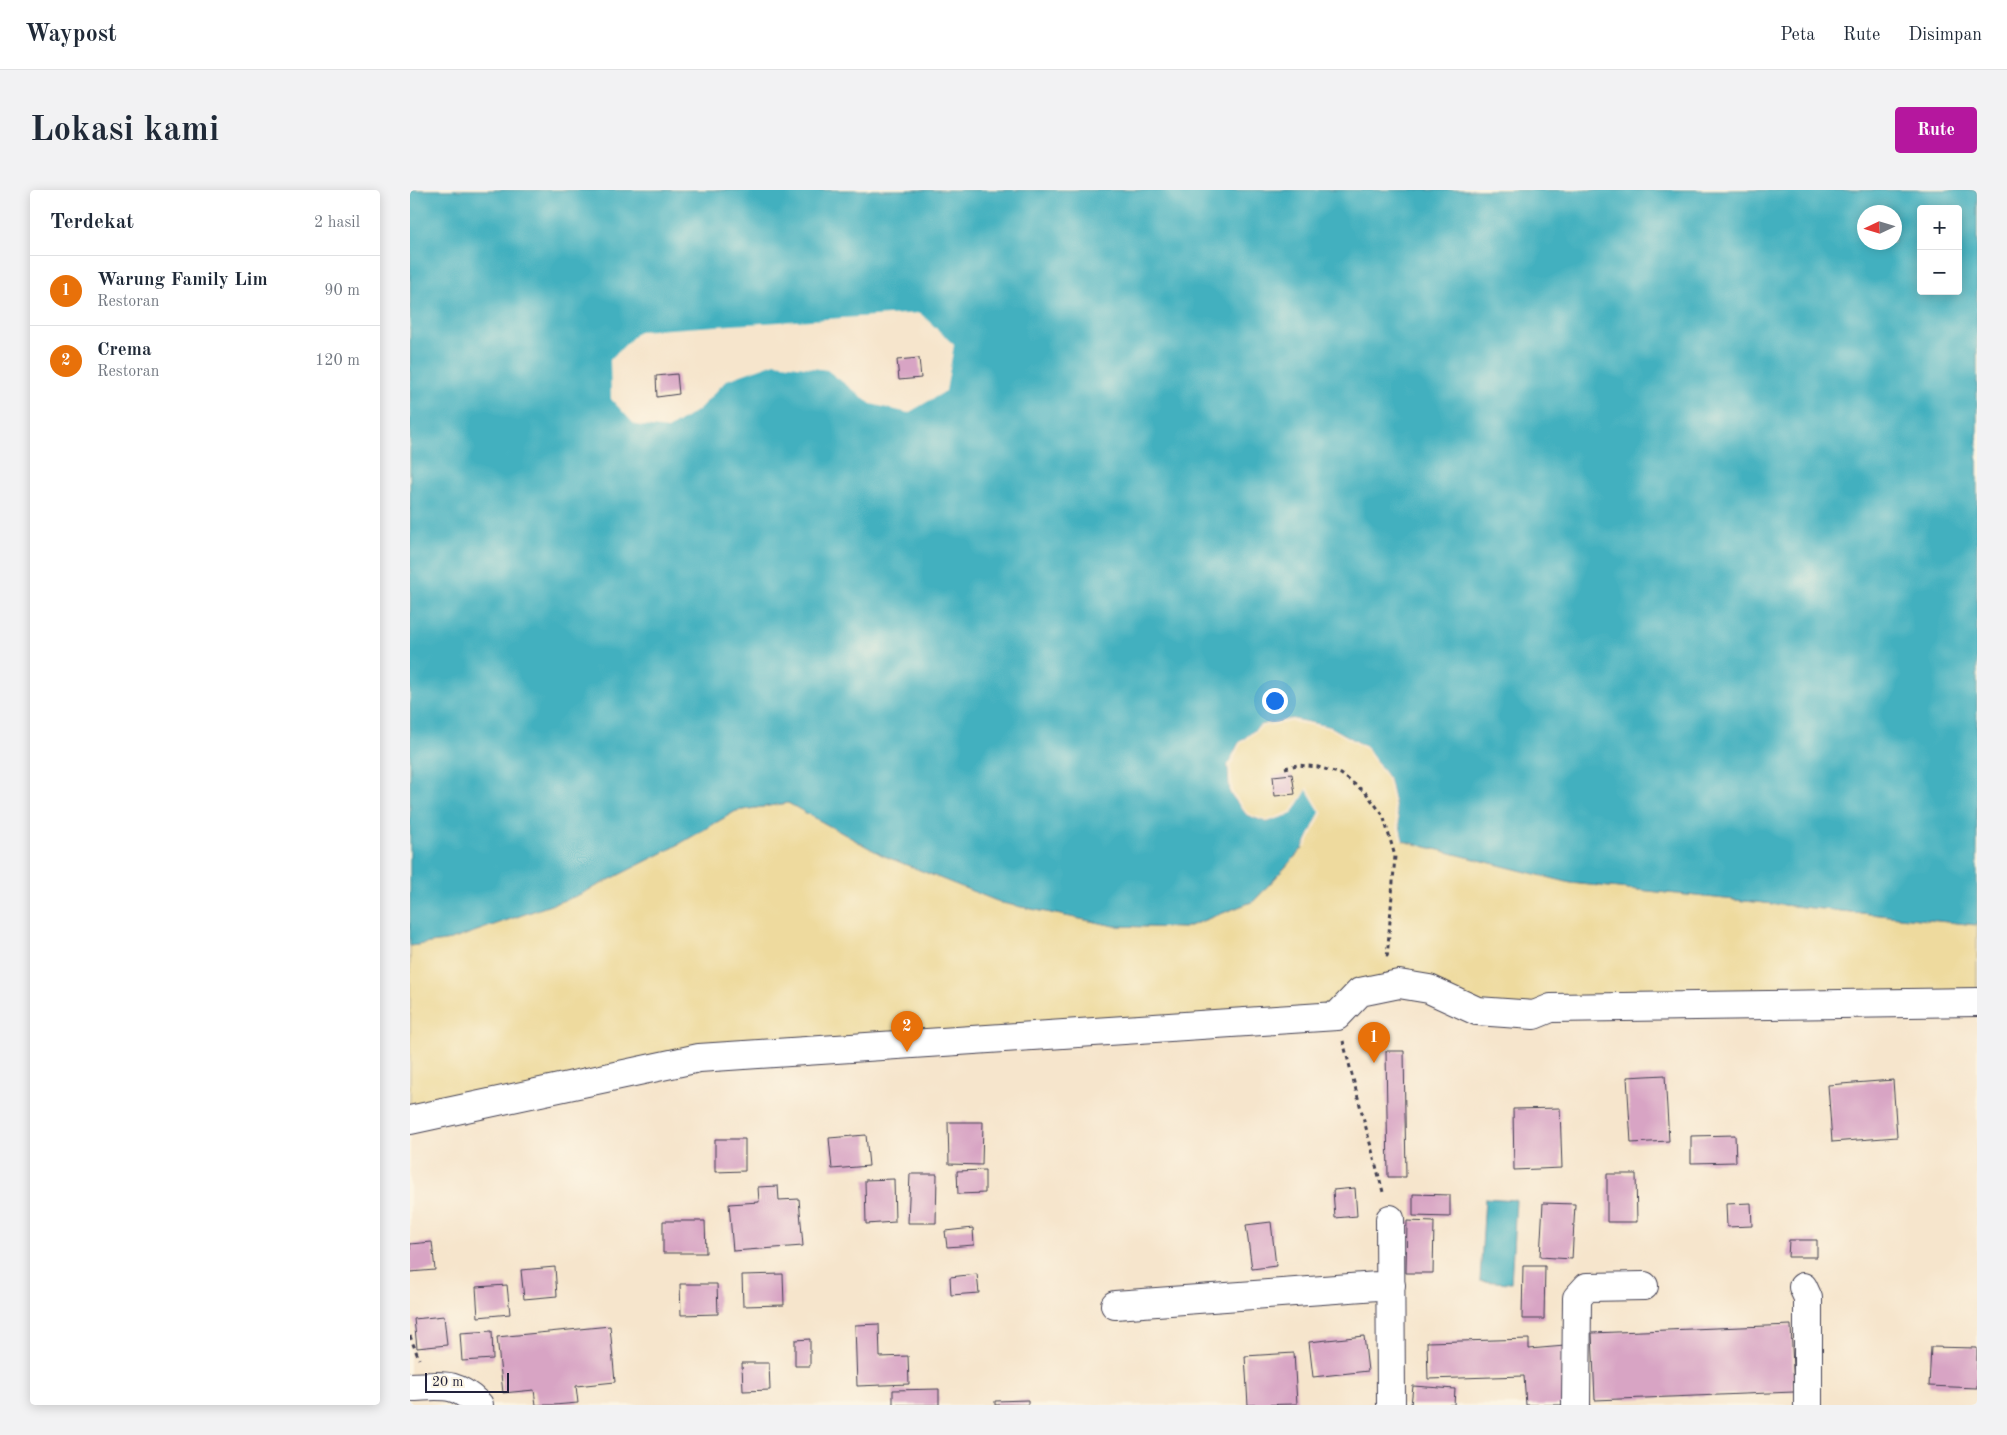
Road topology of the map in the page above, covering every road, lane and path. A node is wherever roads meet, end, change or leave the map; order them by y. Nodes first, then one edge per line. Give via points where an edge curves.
1 (1285, 768) dead end
2 (1384, 987) junction
3 (1977, 1002) edge
4 (1337, 1016) junction
5 (410, 1120) edge
6 (1390, 1219) joint
7 (1391, 1284) junction
8 (1644, 1286) dead end
9 (1803, 1287) dead end
10 (1115, 1305) dead end
11 (410, 1386) edge
12 (479, 1405) edge
13 (1392, 1405) edge
14 (1576, 1405) edge
15 (1808, 1405) edge

1 - 2 path via 1297,765 1318,767 1342,774 1366,793 1383,816 1395,856
2 - 3 street via 1399,984 1429,989 1476,1011 1534,1015 1551,1008
2 - 4 street via 1360,992
4 - 5 street via 699,1058
4 - 6 path
6 - 7 street
7 - 10 street
7 - 13 street
8 - 14 street via 1587,1287 1580,1292 1577,1298
9 - 15 street via 1808,1298
11 - 12 street via 450,1385 467,1393

